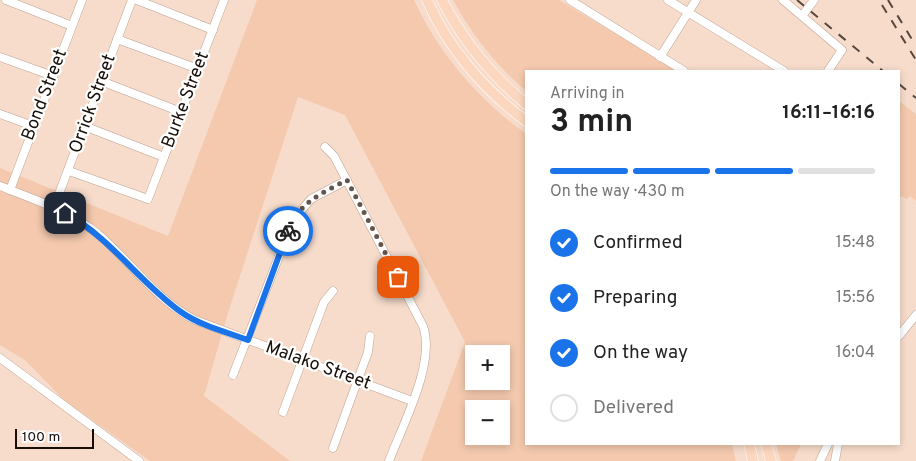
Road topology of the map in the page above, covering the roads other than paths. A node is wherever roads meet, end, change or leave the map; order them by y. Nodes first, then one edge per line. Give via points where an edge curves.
1 (6, 0) edge
2 (82, 0) edge
3 (132, 0) edge
4 (137, 0) edge
5 (224, 0) edge
6 (427, 0) edge
7 (442, 0) edge
8 (570, 0) edge
9 (668, 0) edge
10 (696, 0) edge
11 (783, 0) edge
12 (814, 0) edge
13 (688, 13) junction
14 (802, 16) junction
15 (72, 26) junction
16 (213, 30) junction
17 (117, 39) junction
18 (0, 57) edge
19 (660, 57) junction
20 (769, 63) junction
21 (198, 69) junction
22 (682, 70) edge
23 (767, 70) edge
24 (782, 70) edge
25 (829, 70) edge
26 (52, 76) junction
27 (101, 81) junction
28 (525, 103) edge
29 (181, 112) junction
30 (0, 114) edge
31 (525, 120) edge
32 (33, 126) junction
33 (84, 126) junction
34 (325, 147) dead end
35 (164, 156) junction
36 (69, 171) junction
37 (347, 180) junction
38 (0, 186) edge
39 (10, 190) junction
40 (54, 207) junction
41 (333, 291) dead end
42 (916, 315) edge
43 (900, 335) edge
44 (370, 336) dead end
45 (248, 340) junction
46 (0, 358) edge
47 (302, 361) junction
48 (233, 375) dead end
49 (358, 381) junction
50 (412, 401) junction
51 (283, 412) dead end
52 (749, 445) edge
53 (766, 445) edge
54 (828, 445) edge
55 (838, 445) edge
56 (334, 448) dead end
57 (138, 461) edge
58 (389, 461) edge
59 (753, 461) edge
60 (771, 461) edge
61 (820, 461) edge
62 (835, 461) edge

1 - 15 street
2 - 15 street, Bond Street
3 - 17 street, Orrick Street
4 - 16 street
5 - 16 street, Burke Street
6 - 31 main road via 468,66 498,98
7 - 28 main road via 473,50 493,74
8 - 19 street
9 - 13 street
10 - 13 street
11 - 14 street
12 - 14 street
13 - 19 street
13 - 20 street
14 - 25 street via 842,50
15 - 26 street, Bond Street
16 - 21 street, Burke Street
17 - 21 street
17 - 27 street, Orrick Street
18 - 26 street
19 - 22 street
20 - 23 street
20 - 24 street
21 - 29 street, Burke Street
26 - 32 street, Bond Street
27 - 29 street
27 - 33 street, Orrick Street
29 - 35 street, Burke Street
30 - 32 street
32 - 39 street, Bond Street
33 - 35 street
33 - 36 street, Orrick Street
34 - 37 street
35 - 36 street, Burke Street via 148,199
36 - 40 street, Orrick Street
37 - 45 street via 312,199 293,220
37 - 50 street via 426,332 427,360
38 - 39 street, Malako Street
39 - 40 street, Malako Street
40 - 45 street, Malako Street via 96,233 181,312
41 - 47 street via 324,302
42 - 43 street
44 - 49 street via 370,348
45 - 47 street, Malako Street
45 - 48 street
46 - 57 street
47 - 49 street, Malako Street
47 - 51 street
49 - 50 street, Malako Street
49 - 56 street
50 - 58 street
52 - 59 main road
53 - 60 main road
54 - 61 street
55 - 62 street

